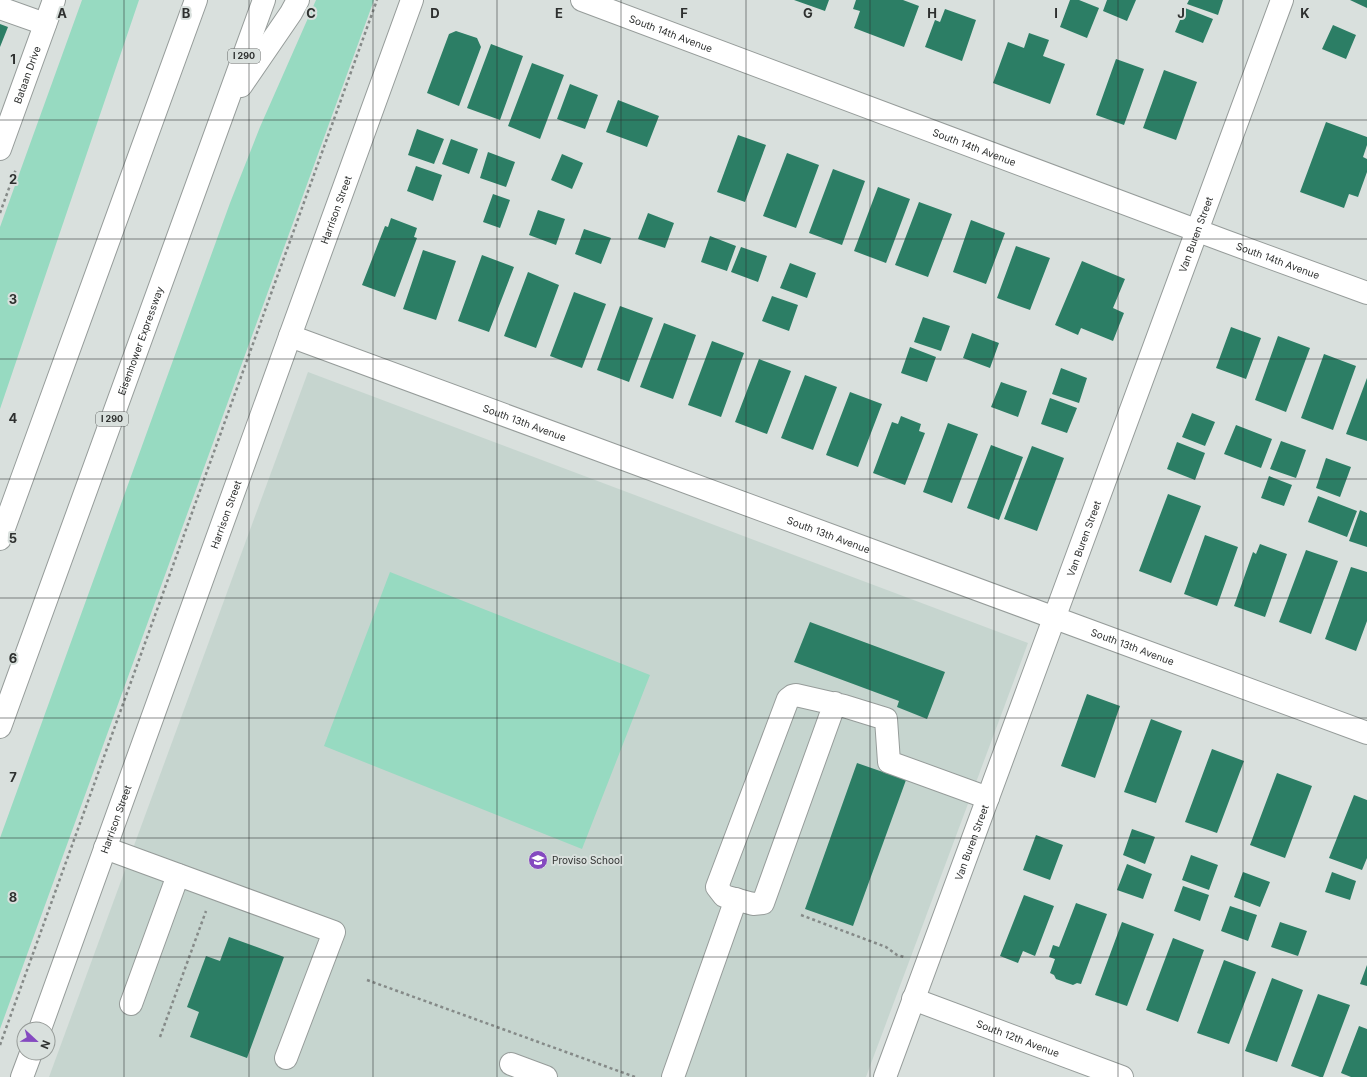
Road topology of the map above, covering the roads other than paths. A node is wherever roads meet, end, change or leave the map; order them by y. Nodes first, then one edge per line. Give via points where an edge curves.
1 (54, 0) edge
2 (196, 0) edge
3 (264, 0) edge
4 (298, 0) edge
5 (412, 0) edge
6 (582, 0) edge
7 (1282, 0) edge
8 (0, 8) edge
9 (45, 24) junction
10 (223, 112) junction
11 (0, 149) edge
12 (1197, 230) junction
13 (1367, 293) edge
14 (290, 336) junction
15 (0, 539) edge
16 (1054, 618) junction
17 (835, 703) junction
18 (0, 727) edge
19 (1367, 732) edge
20 (988, 798) junction
21 (105, 848) junction
22 (178, 875) junction
23 (736, 899) junction
24 (913, 999) junction
25 (131, 1004) dead end
26 (43, 1021) edge
27 (286, 1058) dead end
28 (28, 1061) edge
29 (511, 1064) dead end
30 (22, 1077) edge
31 (546, 1077) edge
32 (673, 1077) edge
33 (885, 1077) edge
34 (1122, 1077) edge

1 - 9 main road, Bataan Drive
2 - 15 main road
3 - 10 main road, Eisenhower Expressway / I 290
4 - 10 main road
5 - 14 main road, Harrison Street
6 - 12 main road, South 14th Avenue
7 - 12 main road, Van Buren Street
8 - 9 main road
9 - 11 main road, Bataan Drive
10 - 18 main road, Eisenhower Expressway / I 290
12 - 13 main road, South 14th Avenue
12 - 16 main road, Van Buren Street
14 - 16 main road, South 13th Avenue
14 - 21 main road, Harrison Street
16 - 19 main road, South 13th Avenue
16 - 20 main road, Van Buren Street
17 - 20 main road via 886,719 889,762
17 - 23 main road via 764,903 753,904
17 - 23 main road via 796,695 788,699 717,887 724,896
20 - 24 main road, Van Buren Street
21 - 22 main road
21 - 26 main road, Harrison Street
22 - 25 main road
22 - 27 main road via 334,932
23 - 32 main road
24 - 33 main road, Van Buren Street
24 - 34 main road, South 12th Avenue
28 - 30 main road
29 - 31 main road

